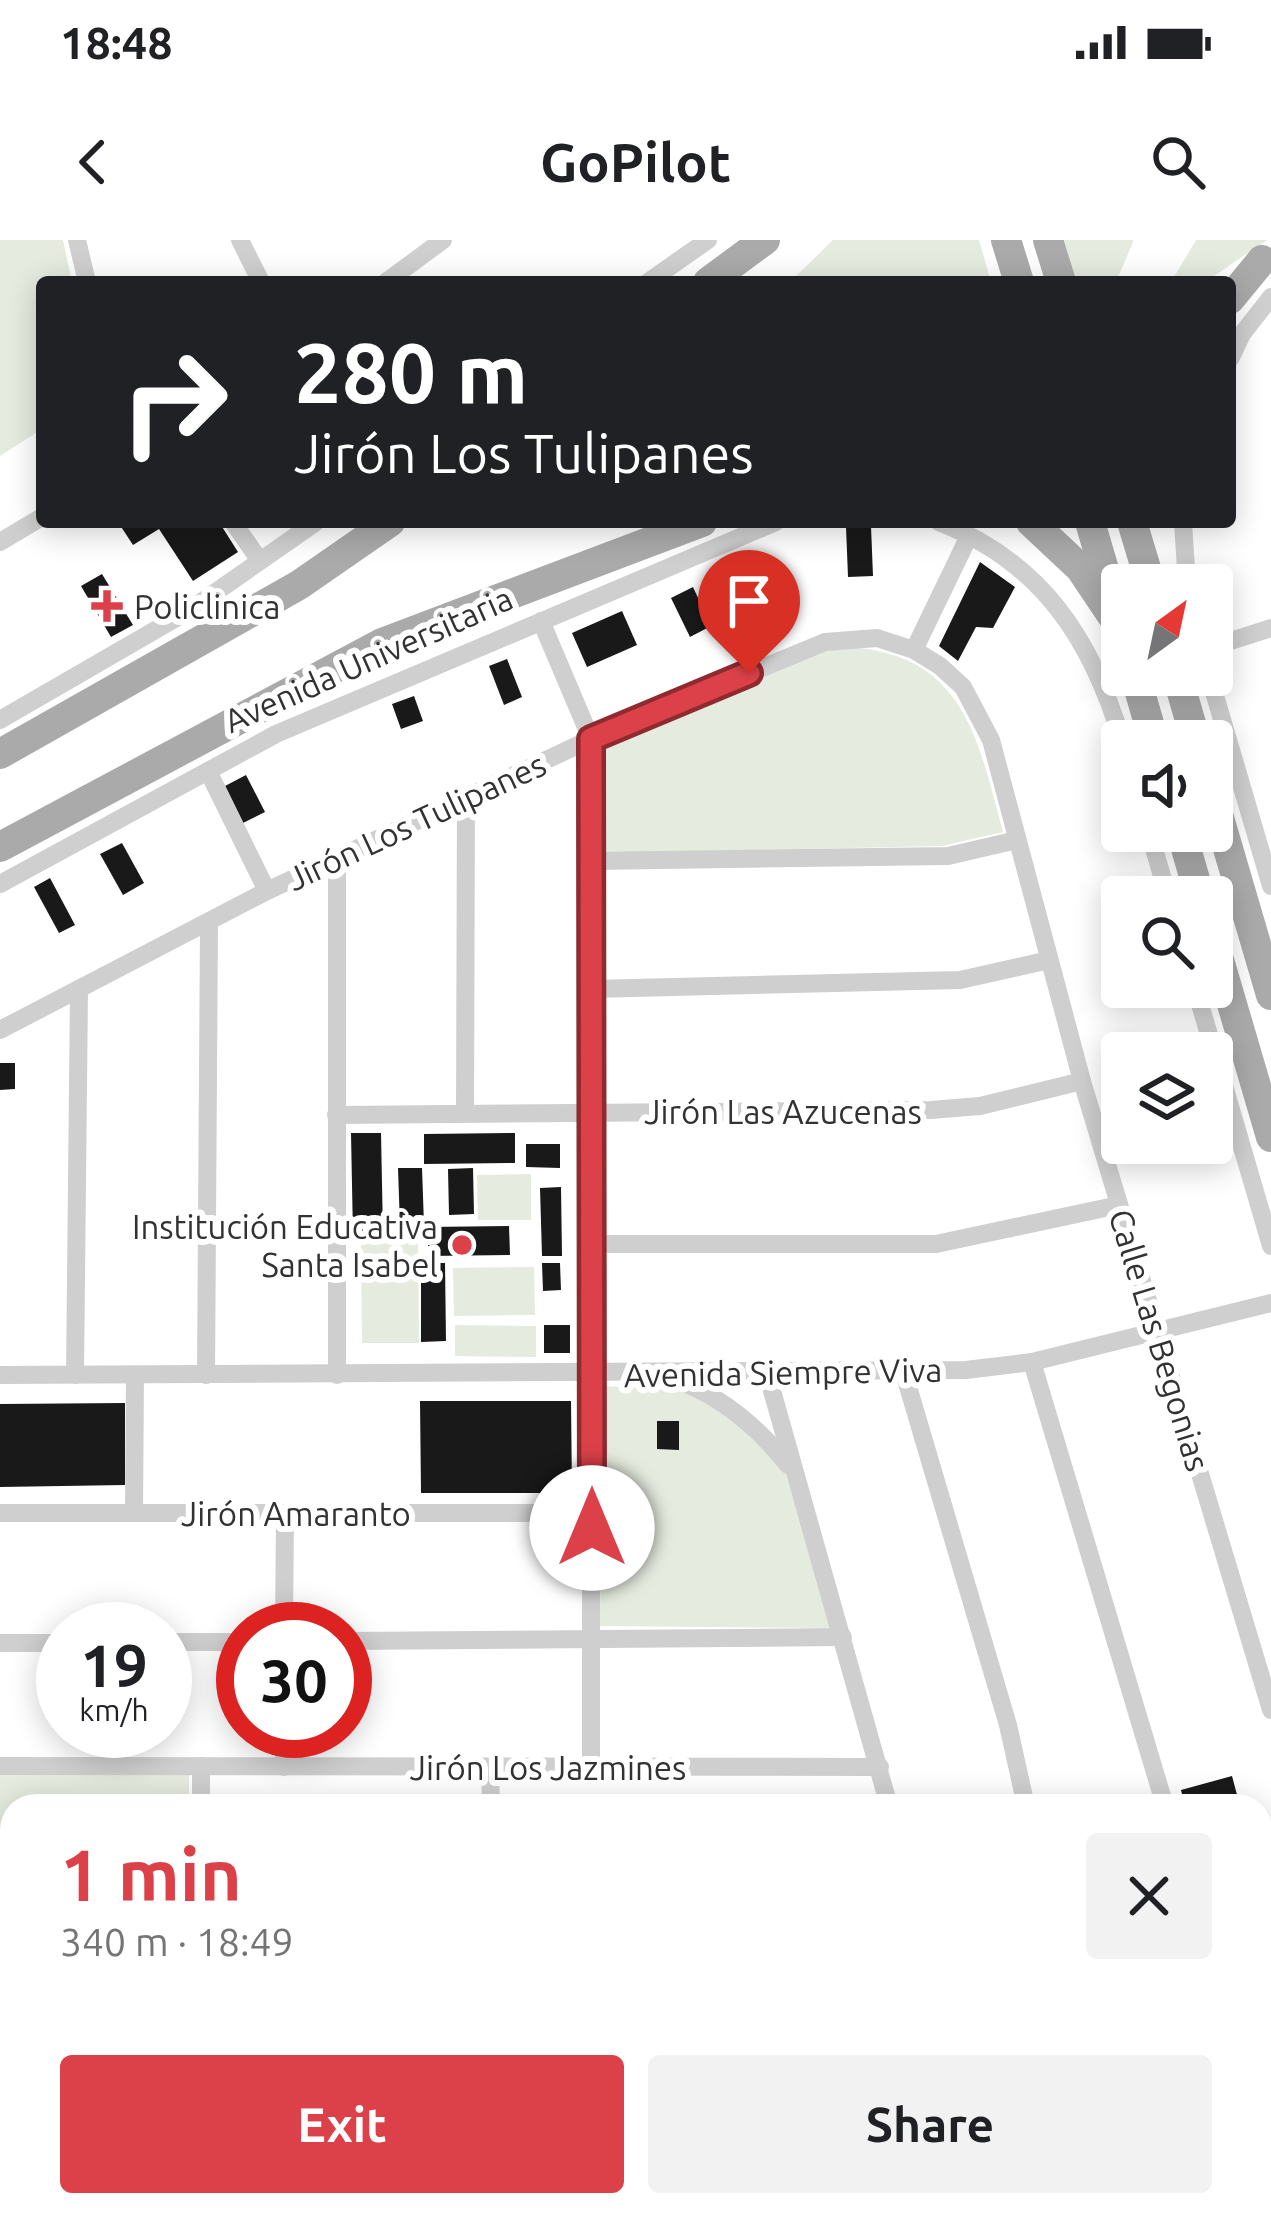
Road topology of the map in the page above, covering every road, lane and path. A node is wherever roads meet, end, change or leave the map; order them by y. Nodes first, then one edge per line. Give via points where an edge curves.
1 (77, 240) edge
2 (240, 240) edge
3 (443, 240) edge
4 (708, 240) edge
5 (765, 240) edge
6 (1006, 240) edge
7 (1048, 240) edge
8 (418, 247) edge
9 (1267, 256) edge
10 (86, 276) edge
11 (258, 276) edge
12 (391, 276) edge
13 (657, 276) edge
14 (716, 276) edge
15 (1017, 276) edge
16 (1059, 276) edge
17 (1236, 276) edge
18 (1236, 292) edge
19 (1271, 297) edge
20 (1236, 346) edge
21 (36, 521) edge
22 (237, 528) edge
23 (307, 528) edge
24 (381, 528) edge
25 (686, 528) edge
26 (762, 528) edge
27 (951, 528) edge
28 (1037, 528) edge
29 (1092, 528) edge
30 (1134, 528) edge
31 (1148, 528) edge
32 (1183, 528) edge
33 (968, 536) junction
34 (0, 542) edge
35 (260, 561) junction
36 (1102, 564) edge
37 (1145, 564) edge
38 (1149, 564) edge
39 (1186, 564) edge
40 (1101, 599) edge
41 (541, 621) junction
42 (1271, 628) edge
43 (1233, 640) edge
44 (914, 650) junction
45 (1215, 696) edge
46 (0, 720) edge
47 (1115, 720) edge
48 (591, 739) junction
49 (0, 754) edge
50 (208, 771) junction
51 (466, 796) junction
52 (1017, 840) junction
53 (0, 847) edge
54 (1229, 852) edge
55 (337, 857) junction
56 (592, 861) junction
57 (0, 884) edge
58 (1271, 886) edge
59 (267, 891) junction
60 (209, 922) junction
61 (1049, 960) junction
62 (79, 989) junction
63 (592, 989) junction
64 (1271, 995) edge
65 (1202, 1008) edge
66 (1233, 1008) edge
67 (0, 1030) edge
68 (1082, 1081) junction
69 (591, 1112) junction
70 (465, 1113) junction
71 (336, 1114) junction
72 (1271, 1137) edge
73 (1264, 1197) edge
74 (1119, 1205) junction
75 (1270, 1240) edge
76 (593, 1244) junction
77 (1271, 1303) edge
78 (1158, 1333) junction
79 (1032, 1362) junction
80 (767, 1373) junction
81 (904, 1373) junction
82 (592, 1374) junction
83 (657, 1374) junction
84 (135, 1375) junction
85 (206, 1375) junction
86 (337, 1375) junction
87 (0, 1376) edge
88 (75, 1376) junction
89 (797, 1476) junction
90 (0, 1513) edge
91 (134, 1513) junction
92 (285, 1513) junction
93 (592, 1513) junction
94 (284, 1602) edge
95 (843, 1637) junction
96 (591, 1639) junction
97 (372, 1641) edge
98 (0, 1643) edge
99 (36, 1643) edge
100 (1271, 1710) edge
101 (284, 1758) edge
102 (0, 1766) edge
103 (201, 1766) junction
104 (284, 1766) junction
105 (490, 1767) junction
106 (591, 1767) junction
107 (880, 1767) junction
108 (202, 1794) edge
109 (491, 1794) edge
110 (886, 1794) edge
111 (1023, 1794) edge
112 (1161, 1794) edge

1 - 10 street
2 - 11 street
3 - 8 street
4 - 13 street
5 - 14 main road
6 - 15 main road
7 - 16 main road
8 - 12 street
9 - 17 main road
9 - 18 main road
19 - 20 street
21 - 34 street
22 - 35 street
23 - 35 street
24 - 49 main road via 299,585
25 - 53 main road, Avenida Universitaria via 382,643
26 - 41 street, Avenida Universitaria
27 - 33 street
28 - 40 main road
29 - 36 main road
30 - 37 main road
31 - 38 main road
32 - 39 street
33 - 44 street
33 - 47 street via 1024,573 1068,619 1102,677
35 - 46 street
41 - 48 street
41 - 50 street, Avenida Universitaria
42 - 43 street
44 - 48 street, Jirón Los Tulipanes via 877,638 825,642
44 - 52 street, Calle Las Begonias via 963,687 979,711
45 - 58 street
48 - 51 street, Jirón Los Tulipanes
48 - 56 street
50 - 57 street, Avenida Universitaria
50 - 59 street
51 - 55 street, Jirón Los Tulipanes
51 - 70 street
52 - 56 street via 948,856
52 - 61 street, Calle Las Begonias
54 - 64 main road
55 - 59 street, Jirón Los Tulipanes
55 - 71 street
56 - 63 street
59 - 60 street, Jirón Los Tulipanes
60 - 62 street, Jirón Los Tulipanes
60 - 85 street
61 - 63 street via 960,980
61 - 68 street, Calle Las Begonias
62 - 67 street, Jirón Los Tulipanes
62 - 88 street
63 - 69 street
65 - 73 street
66 - 72 main road
68 - 69 street, Jirón Las Azucenas via 931,1110
68 - 74 street, Calle Las Begonias
69 - 70 street, Jirón Las Azucenas
69 - 76 street
70 - 71 street, Jirón Las Azucenas
71 - 86 street
73 - 75 street
74 - 76 street via 936,1244
74 - 78 street, Calle Las Begonias
76 - 82 street
77 - 78 street, Avenida Siempre Viva
78 - 79 street, Avenida Siempre Viva
78 - 100 street, Calle Las Begonias
79 - 81 street, Avenida Siempre Viva
79 - 112 street
80 - 81 street, Avenida Siempre Viva
80 - 83 street, Avenida Siempre Viva
80 - 89 street
81 - 111 street
82 - 83 street, Avenida Siempre Viva
82 - 86 street, Avenida Siempre Viva
82 - 93 street
83 - 89 street via 732,1409
84 - 85 street, Avenida Siempre Viva
84 - 88 street, Avenida Siempre Viva
84 - 91 street
85 - 86 street, Avenida Siempre Viva
87 - 88 street, Avenida Siempre Viva
89 - 95 street
90 - 91 street, Jirón Amaranto
91 - 92 street, Jirón Amaranto
92 - 93 street, Jirón Amaranto
92 - 94 street
93 - 96 street
95 - 96 street
95 - 107 street
96 - 97 street
96 - 106 street
98 - 99 street
101 - 104 street
102 - 103 street, Jirón Los Jazmines
103 - 104 street, Jirón Los Jazmines
103 - 108 street
104 - 105 street, Jirón Los Jazmines
105 - 106 street, Jirón Los Jazmines
105 - 109 street
106 - 107 street, Jirón Los Jazmines
107 - 110 street

